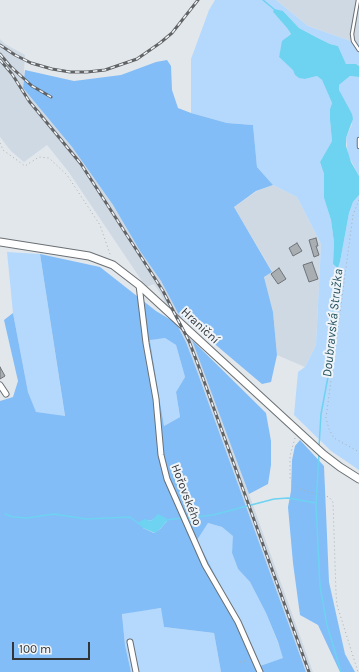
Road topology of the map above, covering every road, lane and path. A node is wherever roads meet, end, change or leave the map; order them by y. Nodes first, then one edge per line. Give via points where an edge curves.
1 (358, 0) edge
2 (359, 50) edge
3 (359, 139) edge
4 (0, 143) edge
5 (359, 147) edge
6 (359, 200) edge
7 (0, 242) edge
8 (113, 265) junction
9 (139, 285) junction
10 (0, 385) edge
11 (6, 394) dead end
12 (300, 431) junction
13 (359, 452) edge
14 (359, 479) edge
15 (130, 642) dead end
16 (252, 651) junction
17 (240, 662) dead end
18 (136, 672) edge
19 (260, 672) edge
20 (358, 672) edge

1 - 2 lane via 352,34
3 - 5 lane
4 - 8 path via 4,150 25,166 39,157 49,158 67,175 100,225
6 - 13 path via 353,215 326,418 334,438
7 - 8 main road, Hraniční via 89,256
8 - 9 main road, Hraniční
9 - 12 main road, Hraniční
9 - 16 street, Hořovského via 166,479 205,565
10 - 11 street
12 - 14 main road, Hraniční via 340,467
12 - 20 path via 293,443 290,456 290,478 297,488 329,497 333,502 337,604
15 - 18 street
16 - 17 path via 247,652 245,660
16 - 19 street, Hořovského

